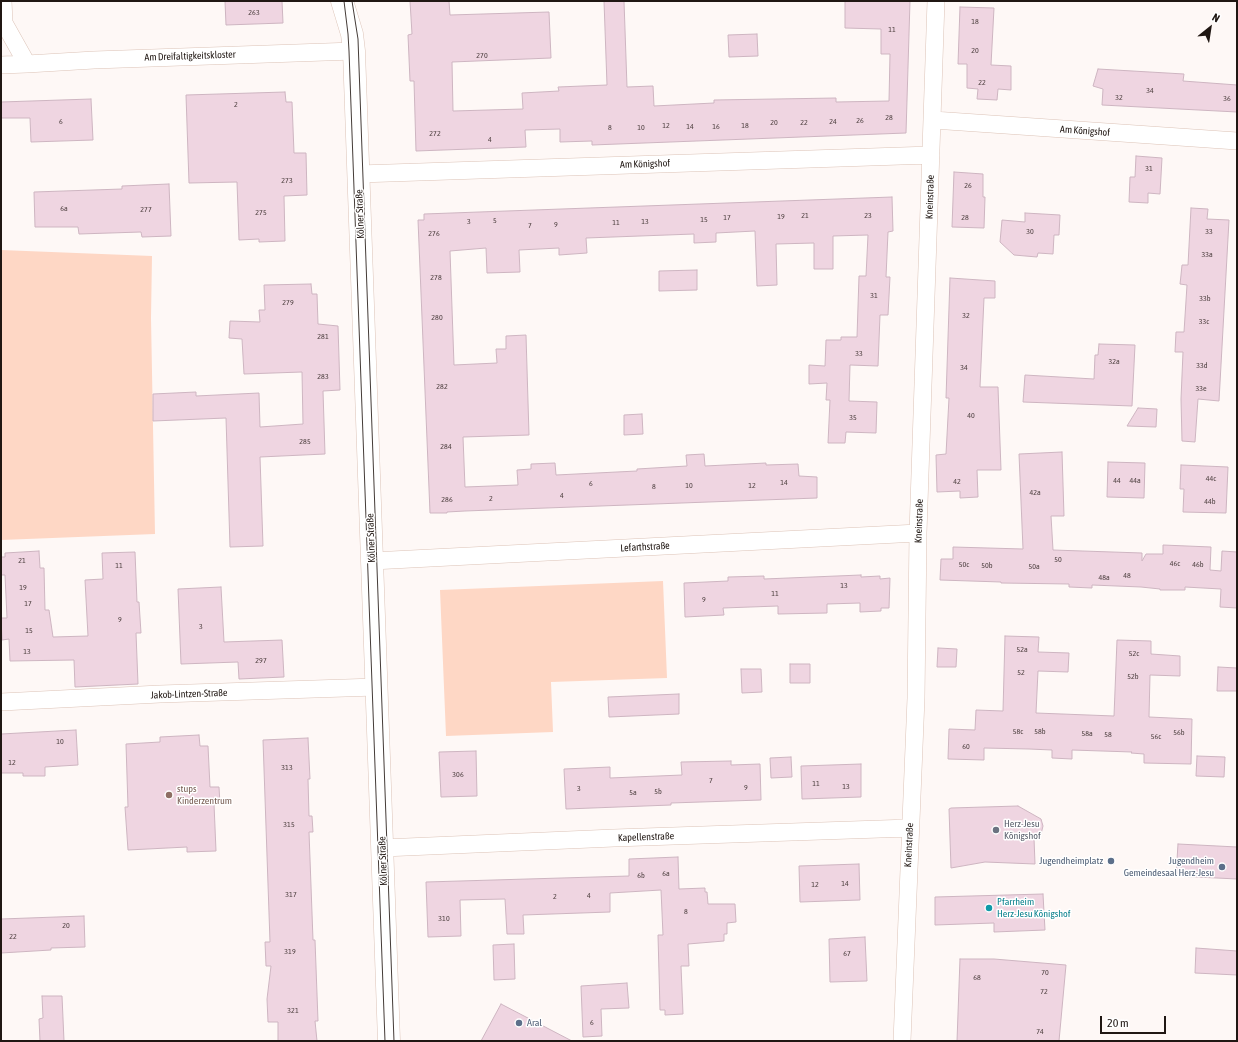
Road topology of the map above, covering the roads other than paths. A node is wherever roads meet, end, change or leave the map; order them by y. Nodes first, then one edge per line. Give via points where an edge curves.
1 (3, 1) edge
2 (342, 1) edge
3 (359, 1) edge
4 (936, 1) edge
5 (353, 43) junction
6 (27, 64) junction
7 (1, 65) edge
8 (932, 120) junction
9 (1237, 141) edge
10 (931, 155) junction
11 (359, 174) junction
12 (918, 533) junction
13 (372, 561) junction
14 (376, 687) junction
15 (1, 702) edge
16 (910, 828) junction
17 (383, 848) junction
18 (389, 1041) edge
19 (902, 1041) edge

1 - 6 street via 4,23
2 - 5 main road, Kölner Straße
3 - 5 main road, Kölner Straße
4 - 8 street, Kneinstraße
5 - 6 street, Am Dreifaltigkeitskloster
5 - 11 main road, Kölner Straße
6 - 7 street, Am Dreifaltigkeitskloster
8 - 9 street, Am Königshof
8 - 10 street, Kneinstraße
10 - 11 street, Am Königshof
10 - 12 street, Kneinstraße
11 - 13 main road, Kölner Straße
12 - 13 street, Lefarthstraße
12 - 16 street, Kneinstraße via 916,698
13 - 14 main road, Kölner Straße
14 - 15 street, Jakob-Lintzen-Straße
14 - 17 main road, Kölner Straße
16 - 17 street, Kapellenstraße
16 - 19 street, Kneinstraße
17 - 18 main road, Kölner Straße

